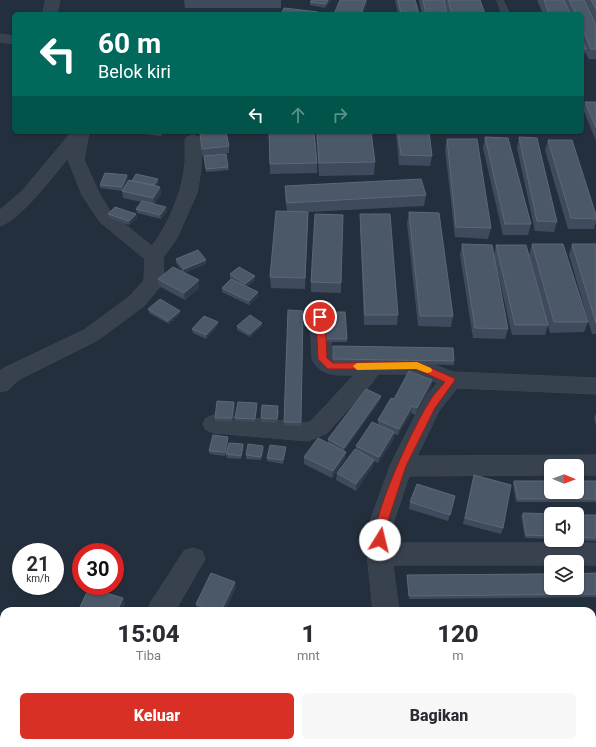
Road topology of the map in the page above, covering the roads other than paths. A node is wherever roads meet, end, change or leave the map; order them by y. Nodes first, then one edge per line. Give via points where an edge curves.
1 (53, 0) edge
2 (500, 0) edge
3 (50, 12) edge
4 (505, 12) edge
5 (0, 38) edge
6 (12, 40) edge
7 (79, 134) edge
8 (81, 134) edge
9 (193, 140) dead end
10 (0, 220) edge
11 (154, 257) junction
12 (320, 317) dead end
13 (372, 366) junction
14 (451, 380) junction
15 (0, 384) edge
16 (596, 386) edge
17 (214, 424) edge
18 (596, 465) edge
19 (401, 466) junction
20 (379, 554) junction
21 (596, 554) edge
22 (193, 559) dead end
23 (163, 607) edge
24 (386, 607) edge

1 - 3 street
2 - 4 lane
5 - 6 street
7 - 10 street via 28,195
8 - 11 street via 76,160 91,195 106,218
9 - 11 street via 193,170 188,193 168,238
11 - 15 street via 154,282 137,301 91,335 11,374
12 - 13 street via 322,359 331,366
13 - 14 street via 417,366
13 - 17 street via 319,427 308,432
14 - 16 street
14 - 19 street via 431,406
18 - 19 street
19 - 20 street via 380,527
20 - 21 street
20 - 24 street
22 - 23 street

